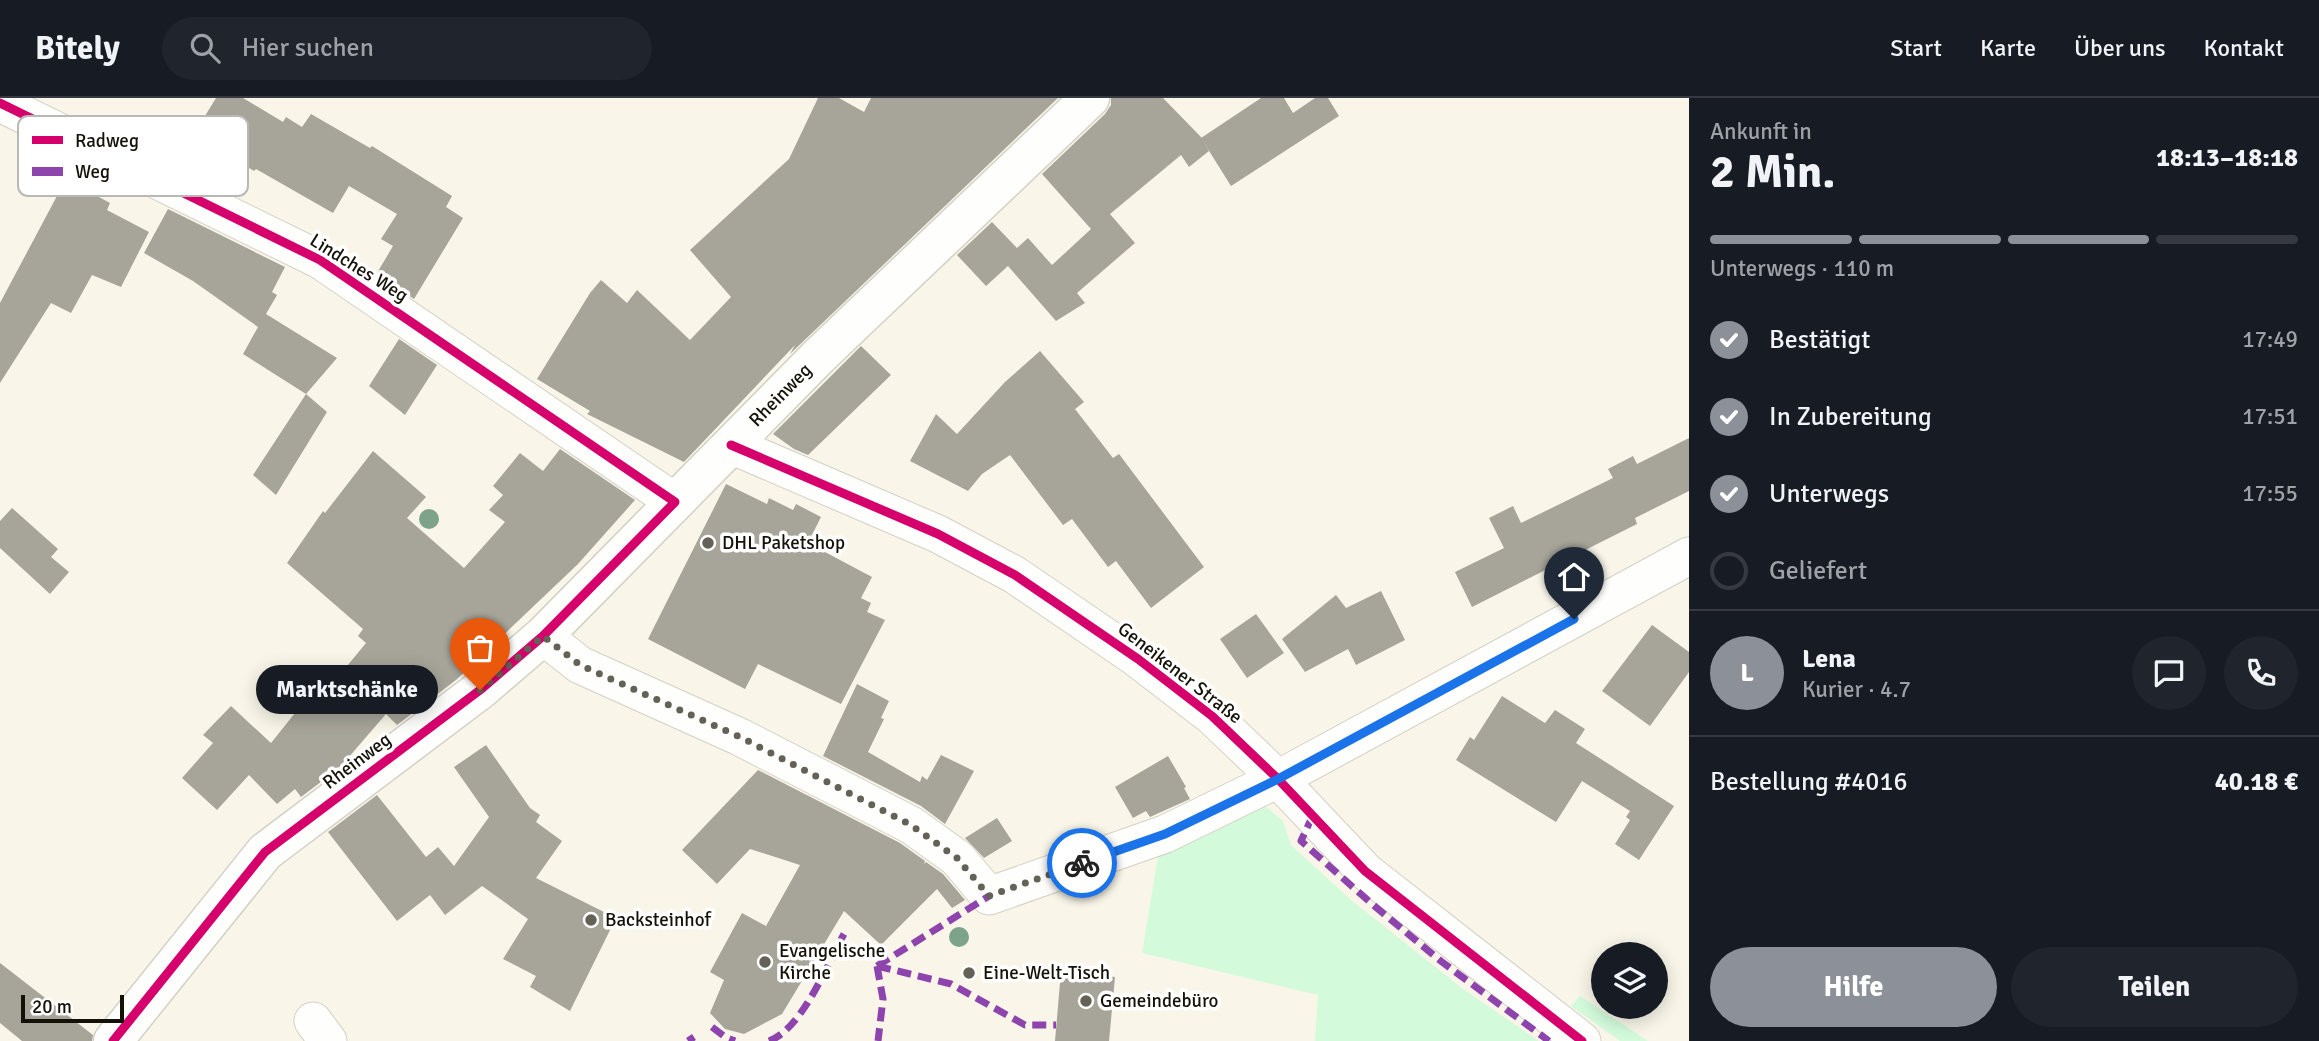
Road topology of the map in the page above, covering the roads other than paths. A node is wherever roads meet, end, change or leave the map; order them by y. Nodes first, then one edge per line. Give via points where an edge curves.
1 (1090, 98) edge
2 (0, 103) edge
3 (26, 116) edge
4 (190, 196) edge
5 (731, 445) junction
6 (675, 502) junction
7 (1689, 556) edge
8 (543, 636) junction
9 (1278, 779) junction
10 (113, 1041) edge
11 (1582, 1041) edge

1 - 5 main road, Rheinweg
2 - 3 street, Lindches Weg
4 - 6 street, Lindches Weg via 320,260
5 - 6 main road, Rheinweg
5 - 9 street, Geneikener Straße via 938,534 1015,575 1139,659
6 - 8 main road, Rheinweg
7 - 9 street
8 - 9 street via 580,665 740,737 911,825 957,858 989,896 1165,834
8 - 10 main road, Rheinweg via 480,690 265,852
9 - 11 street, Geneikener Straße via 1365,871

